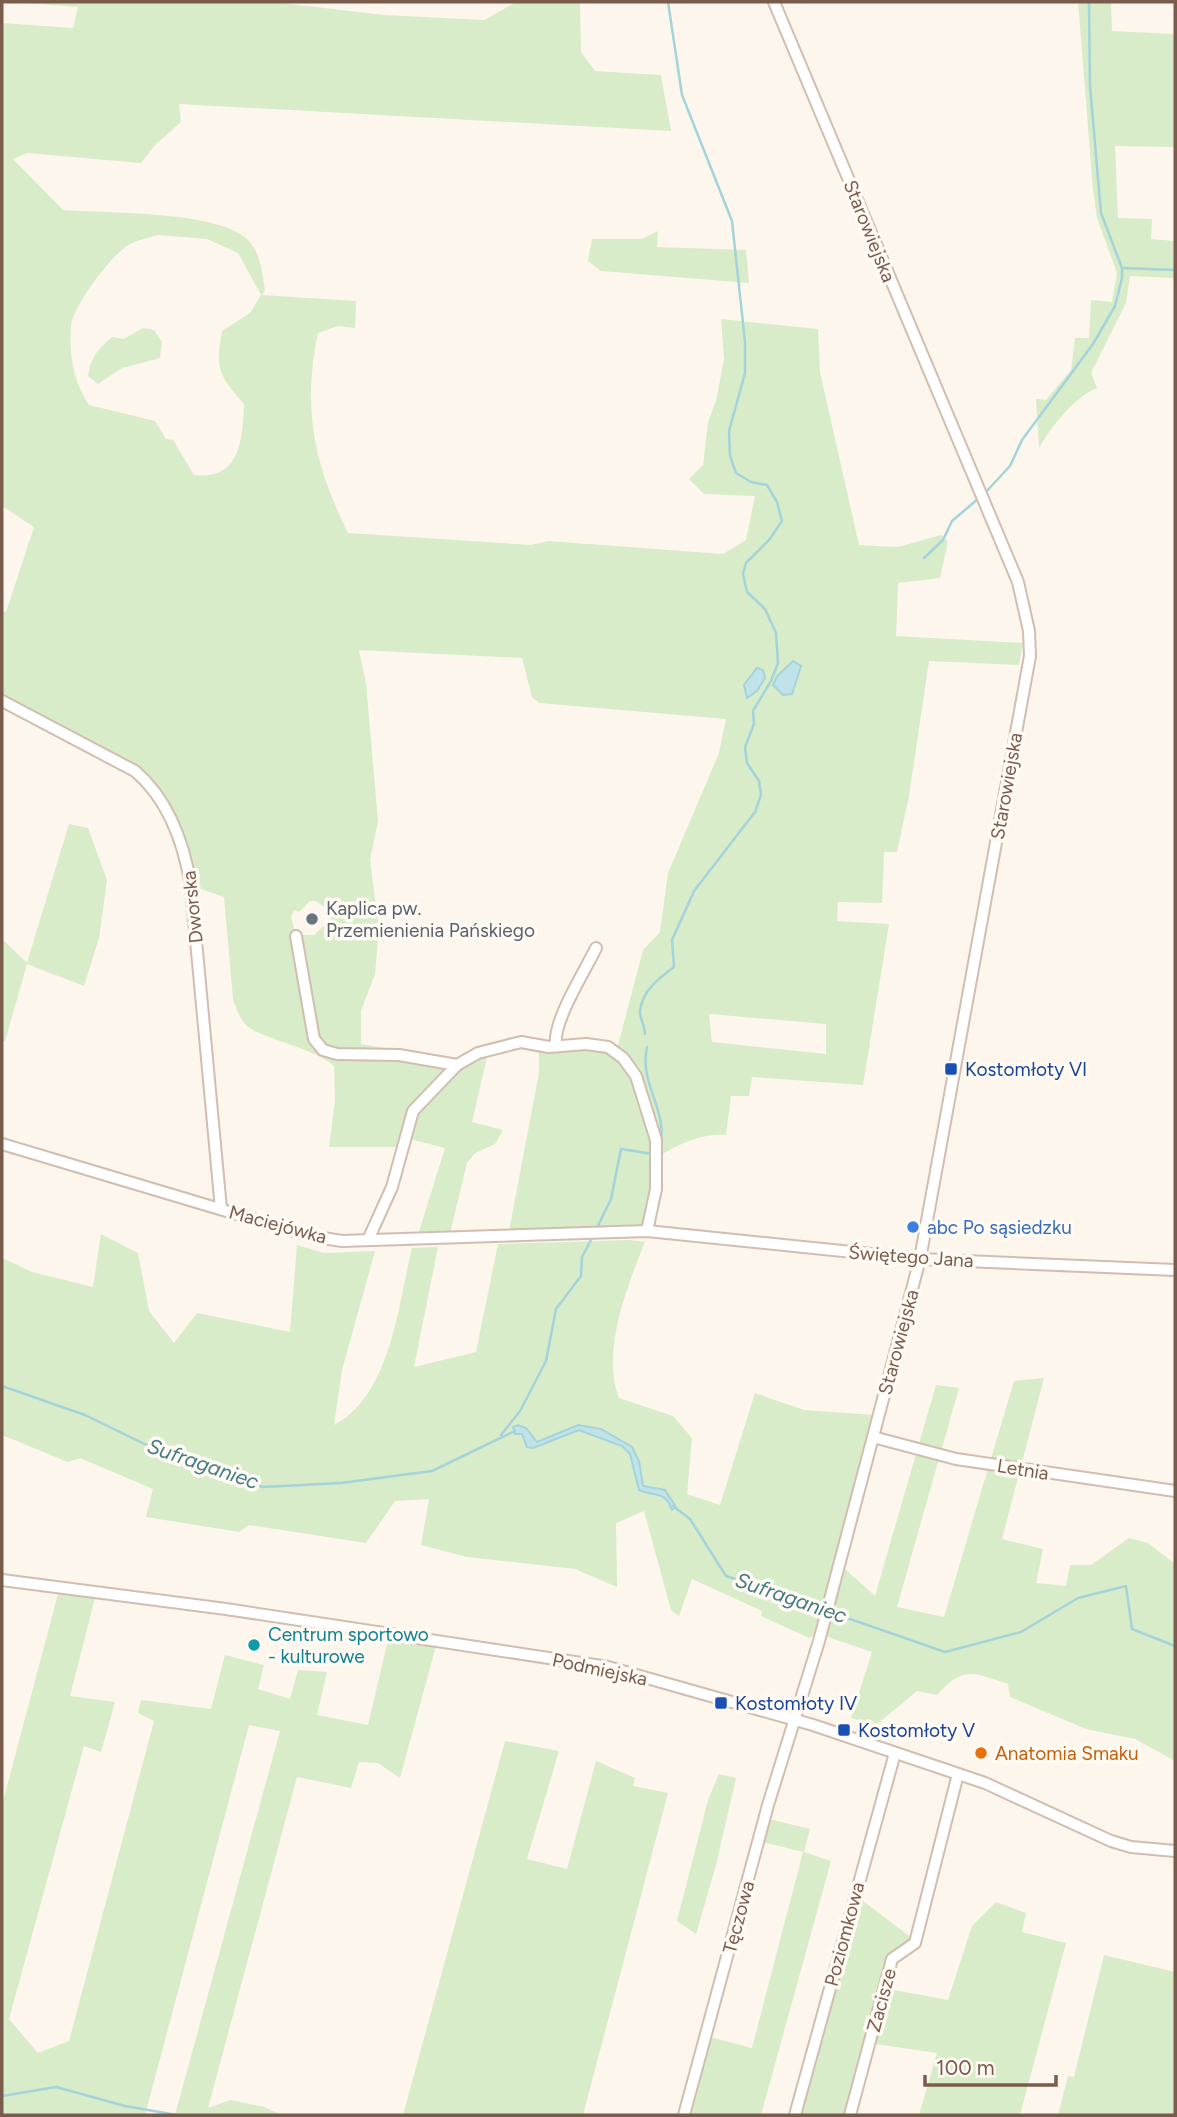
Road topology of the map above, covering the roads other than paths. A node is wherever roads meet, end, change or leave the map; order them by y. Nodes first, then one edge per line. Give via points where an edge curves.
1 (774, 2) edge
2 (2, 701) edge
3 (296, 936) dead end
4 (596, 948) dead end
5 (556, 1046) junction
6 (457, 1065) junction
7 (2, 1144) edge
8 (221, 1209) junction
9 (647, 1231) junction
10 (368, 1240) junction
11 (920, 1259) junction
12 (1175, 1270) edge
13 (873, 1437) junction
14 (1175, 1491) edge
15 (2, 1580) edge
16 (795, 1720) junction
17 (895, 1753) junction
18 (958, 1774) junction
19 (1175, 1852) edge
20 (684, 2115) edge
21 (795, 2115) edge
22 (850, 2115) edge

1 - 11 street, Starowiejska via 1020,589 1030,631 1030,656
2 - 8 street, Dworska via 135,771 167,812 182,841 191,887
3 - 6 street via 314,1039 323,1050
4 - 5 street via 559,1024
5 - 6 street via 504,1045
5 - 9 street via 608,1047 636,1076 656,1153 656,1189
6 - 10 street via 413,1111 392,1187
7 - 8 street, Maciejówka
8 - 10 street, Maciejówka via 310,1236
9 - 10 street, Maciejówka
9 - 11 street, Świętego Jana
11 - 12 street, Świętego Jana
11 - 13 street, Starowiejska
13 - 14 street, Letnia via 956,1459
13 - 16 street, Starowiejska
15 - 16 street, Podmiejska via 608,1667
16 - 17 street, Podmiejska
16 - 20 street, Tęczowa
17 - 18 street, Podmiejska
17 - 21 street, Poziomkowa
18 - 19 street, Podmiejska via 1111,1841
18 - 22 street, Zacisze via 915,1943 892,1959

